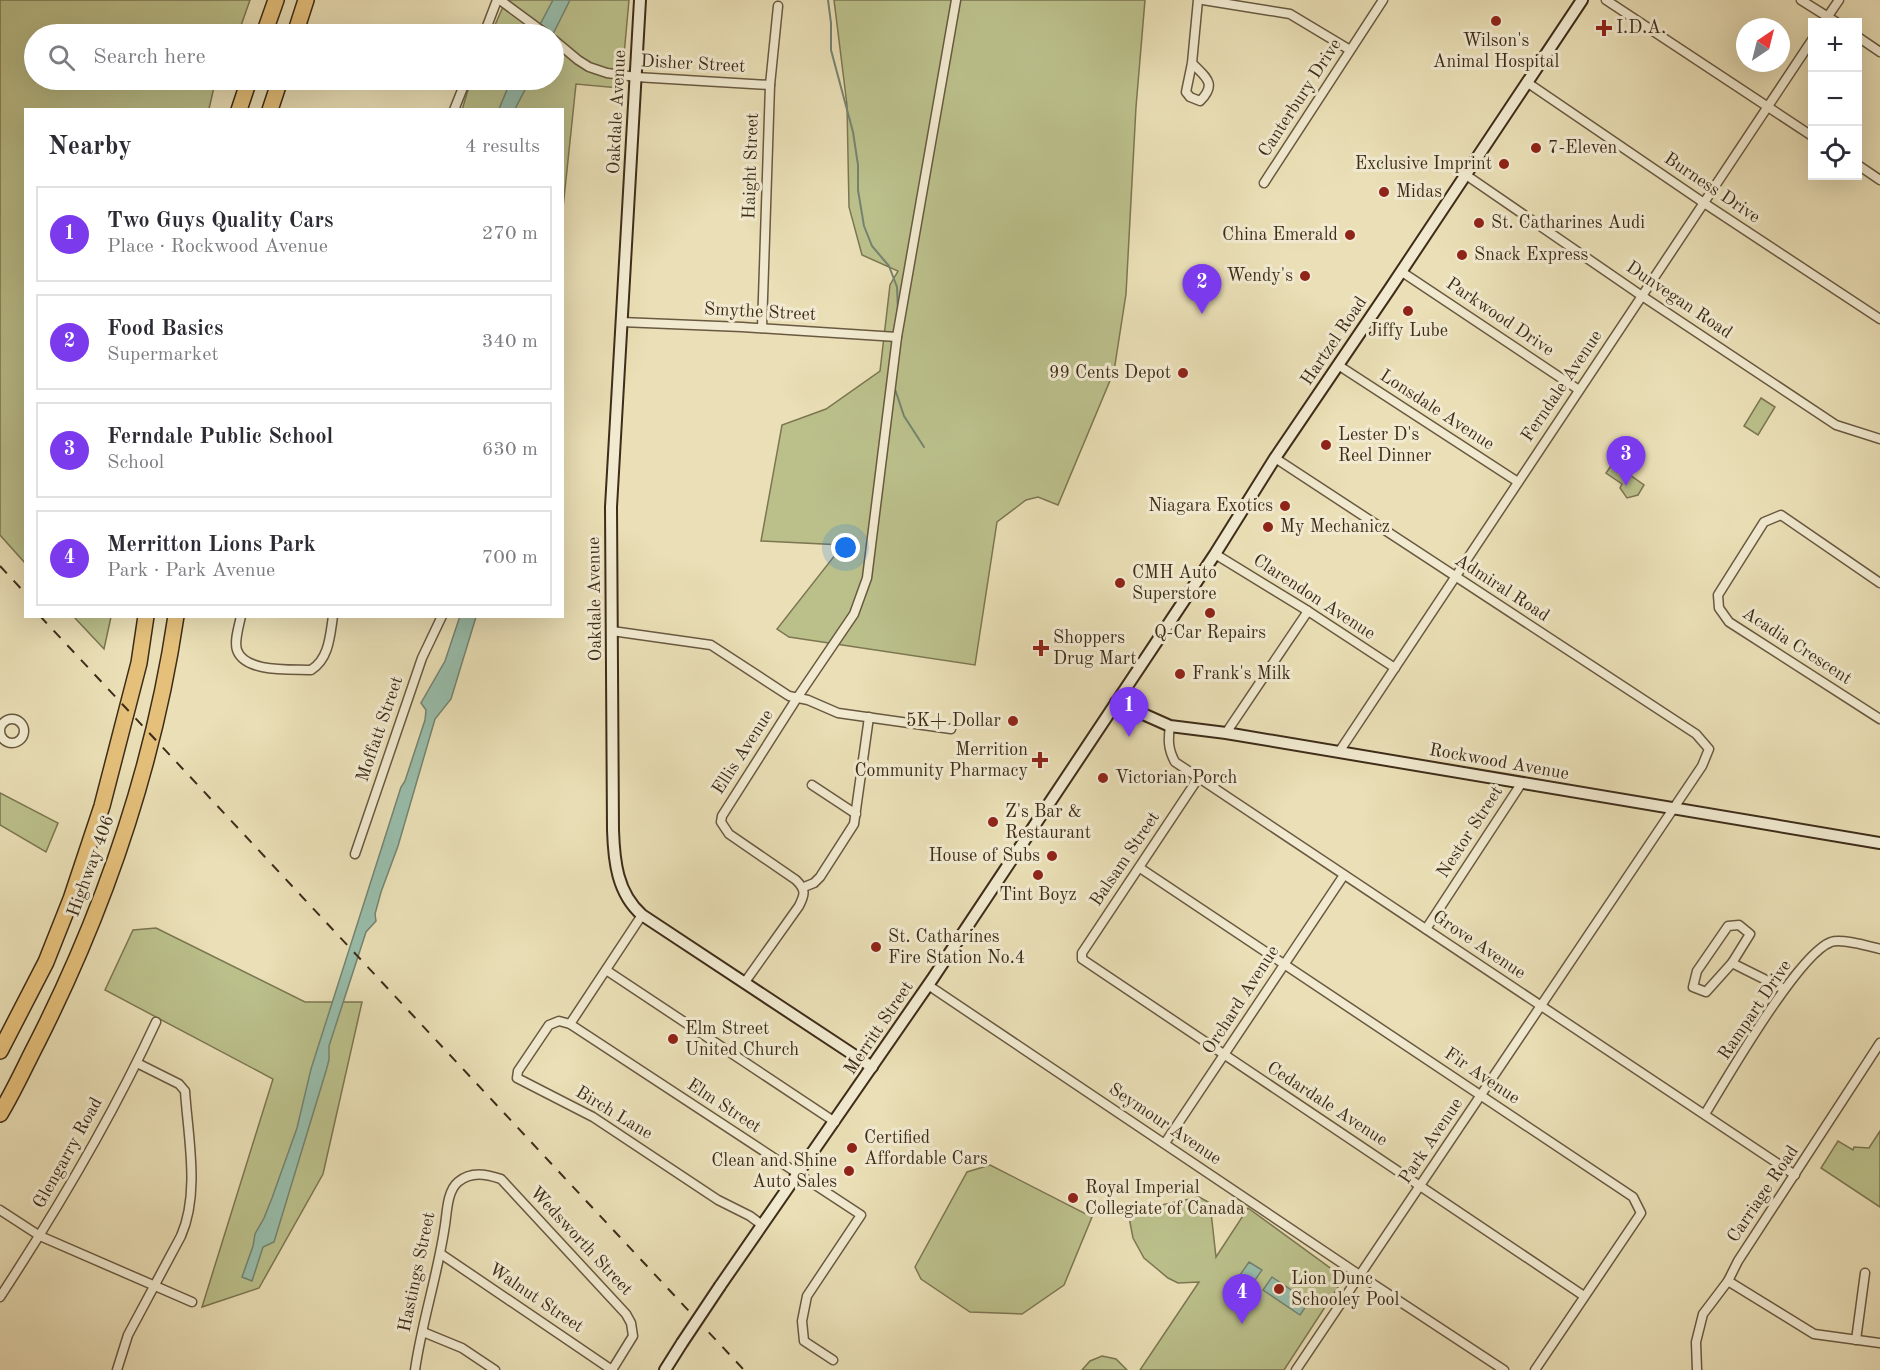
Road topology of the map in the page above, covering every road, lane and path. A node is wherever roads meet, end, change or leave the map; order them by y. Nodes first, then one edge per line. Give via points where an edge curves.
1 (276, 0) edge
2 (306, 0) edge
3 (498, 0) edge
4 (640, 0) edge
5 (956, 0) edge
6 (1198, 0) edge
7 (1203, 0) edge
8 (1383, 0) edge
9 (1582, 0) edge
10 (1606, 0) edge
11 (1801, 0) edge
12 (1839, 0) edge
13 (778, 6) dead end
14 (1824, 18) edge
15 (1827, 18) edge
16 (268, 24) edge
17 (298, 24) edge
18 (488, 24) edge
19 (532, 24) edge
20 (1862, 40) edge
21 (1808, 46) edge
22 (564, 49) edge
23 (1350, 50) junction
24 (1880, 52) edge
25 (1192, 63) dead end
26 (636, 77) junction
27 (1528, 83) junction
28 (770, 85) junction
29 (246, 90) edge
30 (277, 90) edge
31 (462, 90) edge
32 (1768, 107) junction
33 (240, 108) edge
34 (271, 108) edge
35 (455, 108) edge
36 (1808, 133) edge
37 (1862, 168) edge
38 (1466, 176) junction
39 (1880, 180) edge
40 (1264, 183) dead end
41 (1704, 203) junction
42 (1402, 272) junction
43 (1642, 296) junction
44 (1880, 319) edge
45 (621, 322) junction
46 (762, 328) junction
47 (897, 337) junction
48 (1338, 365) junction
49 (1579, 390) junction
50 (1880, 439) edge
51 (1275, 458) junction
52 (1518, 482) junction
53 (1215, 554) junction
54 (1454, 577) junction
55 (1880, 582) edge
56 (1308, 611) junction
57 (146, 618) edge
58 (176, 618) edge
59 (241, 618) edge
60 (333, 618) edge
61 (441, 618) edge
62 (612, 631) junction
63 (1395, 668) junction
64 (797, 698) junction
65 (1116, 702) junction
66 (869, 717) junction
67 (1880, 718) edge
68 (1170, 726) junction
69 (951, 729) dead end
70 (1226, 733) junction
71 (1709, 748) joint
72 (1340, 752) junction
73 (1199, 777) junction
74 (1521, 784) junction
75 (812, 785) dead end
76 (1674, 808) junction
77 (856, 814) junction
78 (1880, 843) edge
79 (355, 854) dead end
80 (1140, 868) junction
81 (1344, 875) junction
82 (804, 887) junction
83 (642, 915) junction
84 (1426, 929) junction
85 (1880, 949) edge
86 (1082, 959) joint
87 (1732, 963) junction
88 (1284, 964) junction
89 (606, 970) junction
90 (745, 982) junction
91 (928, 985) junction
92 (1784, 989) junction
93 (1541, 1007) junction
94 (156, 1022) dead end
95 (570, 1024) junction
96 (1880, 1043) edge
97 (0, 1051) edge
98 (1223, 1055) junction
99 (137, 1063) junction
100 (872, 1066) junction
101 (1481, 1096) junction
102 (0, 1114) edge
103 (1705, 1114) junction
104 (835, 1122) junction
105 (1165, 1143) junction
106 (798, 1174) junction
107 (1795, 1175) junction
108 (456, 1183) joint
109 (1420, 1185) junction
110 (0, 1210) edge
111 (762, 1225) junction
112 (40, 1236) junction
113 (441, 1254) junction
114 (1864, 1273) dead end
115 (1361, 1276) junction
116 (1728, 1281) junction
117 (156, 1286) junction
118 (1584, 1296) junction
119 (0, 1297) edge
120 (192, 1302) dead end
121 (423, 1332) junction
122 (1856, 1340) junction
123 (1880, 1343) edge
124 (833, 1360) dead end
125 (117, 1370) edge
126 (415, 1370) edge
127 (495, 1370) edge
128 (612, 1370) edge
129 (666, 1370) edge
130 (1296, 1370) edge
131 (1504, 1370) edge
132 (1535, 1370) edge
133 (1697, 1370) edge

1 - 16 highway
2 - 17 highway
3 - 18 street
3 - 19 street
4 - 26 street, Oakdale Avenue
5 - 47 street
6 - 25 street
7 - 23 street via 1290,14
8 - 23 street, Canterbury Drive
9 - 27 street, Hartzel Road
10 - 32 street
11 - 14 street
12 - 15 street
13 - 28 street, Haight Street
20 - 24 street
21 - 32 street, Ferndale Avenue
22 - 26 street, Disher Street via 589,67
23 - 40 street, Canterbury Drive
26 - 28 street, Disher Street
26 - 45 street, Oakdale Avenue
27 - 38 street, Hartzel Road
27 - 41 street, Burness Drive
28 - 46 street, Haight Street
29 - 33 highway
30 - 34 highway
31 - 35 street
32 - 36 street
32 - 41 street, Ferndale Avenue
37 - 39 street
38 - 42 street, Hartzel Road
38 - 43 street, Dunvegan Road
41 - 43 street, Ferndale Avenue
41 - 44 street, Burness Drive
42 - 48 street, Hartzel Road
42 - 49 street, Parkwood Drive
43 - 49 street, Ferndale Avenue
43 - 50 street, Dunvegan Road via 1836,425
45 - 46 street, Smythe Street
45 - 62 street, Oakdale Avenue via 611,507
46 - 47 street, Smythe Street
47 - 64 street via 867,578 854,614
48 - 51 street, Hartzel Road
48 - 52 street, Lonsdale Avenue
49 - 52 street, Ferndale Avenue
51 - 53 street, Hartzel Road
51 - 54 street, Admiral Road
52 - 54 street, Ferndale Avenue
53 - 56 street, Clarendon Avenue
53 - 65 street, Hartzel Road
54 - 63 street, Ferndale Avenue
54 - 71 street, Admiral Road via 1696,735
55 - 67 street, Acadia Crescent via 1781,515 1764,522 1718,595 1719,608 1729,622
56 - 63 street, Clarendon Avenue
56 - 70 street
57 - 97 highway, Highway 406 via 139,663 102,806 71,899 46,962
58 - 102 highway, Highway 406 via 158,710 131,812 100,903 56,1005
59 - 60 street via 236,648 242,659 251,665 308,670 319,665 324,657
61 - 79 street, Moffatt Street via 422,658
62 - 64 street via 711,645
62 - 83 street, Oakdale Avenue via 615,864 631,903
63 - 72 street, Ferndale Avenue
64 - 66 street via 838,713
64 - 82 street, Ellis Avenue via 728,804 721,822 729,834
65 - 68 street, Rockwood Avenue
65 - 91 street, Merritt Street
66 - 69 street
66 - 77 street
68 - 70 street, Rockwood Avenue
68 - 73 street, Grove Avenue via 1169,751 1175,762
70 - 72 street, Rockwood Avenue
71 - 76 street, Park Avenue via 1702,766
72 - 74 street, Rockwood Avenue
73 - 80 street, Balsam Street
73 - 81 street, Grove Avenue
74 - 76 street, Rockwood Avenue
74 - 84 street, Nestor Street
75 - 77 street
76 - 78 street, Rockwood Avenue
76 - 93 street, Park Avenue
77 - 82 street via 854,824 820,878
80 - 86 street, Balsam Street via 1082,953
80 - 88 street, Fir Avenue
81 - 84 street, Grove Avenue
81 - 88 street, Orchard Avenue
82 - 90 street via 799,906
83 - 89 street
83 - 90 street, Oakdale Avenue
84 - 93 street, Grove Avenue
85 - 92 street, Rampart Drive via 1838,940 1830,942 1815,953
86 - 98 street, Cedardale Avenue
87 - 87 street via 1750,934 1739,925 1728,926 1697,971 1693,987 1706,992
87 - 92 street
88 - 98 street, Orchard Avenue
88 - 101 street, Fir Avenue
89 - 95 street
89 - 104 street
90 - 100 street, Oakdale Avenue
91 - 100 street, Merritt Street
91 - 105 street, Seymour Avenue
92 - 103 street, Rampart Drive
93 - 101 street, Park Avenue
93 - 103 street, Grove Avenue
94 - 99 street, Glengarry Road
95 - 106 street, Elm Street
95 - 111 street, Birch Lane via 559,1020 549,1025 517,1078 593,1117
96 - 107 street, Carriage Road
98 - 105 street, Orchard Avenue
98 - 109 street, Cedardale Avenue
99 - 112 street, Glengarry Road
99 - 117 street via 179,1084 185,1091 191,1205 185,1228
100 - 104 street, Merritt Street
101 - 109 street, Park Avenue
101 - 118 street, Fir Avenue via 1633,1197 1641,1213
103 - 107 street, Grove Avenue
104 - 106 street, Merritt Street
105 - 115 street, Seymour Avenue
106 - 111 street, Merritt Street
106 - 124 street, Elm Street via 861,1215 807,1296 802,1321 804,1341
107 - 116 street, Carriage Road
108 - 113 street, Hastings Street via 449,1197
108 - 128 street, Wedsworth Street via 470,1175 486,1174 501,1179 626,1314 633,1336
109 - 115 street, Park Avenue
109 - 118 street, Cedardale Avenue
110 - 112 street
111 - 129 street, Merritt Street, bridge
112 - 117 street
112 - 119 street, Glengarry Road
113 - 121 street, Hastings Street
113 - 128 street, Walnut Street
114 - 122 street
115 - 130 street, Park Avenue
115 - 131 street, Seymour Avenue
116 - 122 street via 1814,1334
116 - 133 street, Carriage Road via 1703,1314 1696,1342
117 - 120 street
117 - 125 street via 129,1335
118 - 132 street, Fir Avenue
121 - 126 street, Hastings Street
121 - 127 street via 462,1348
122 - 123 street

